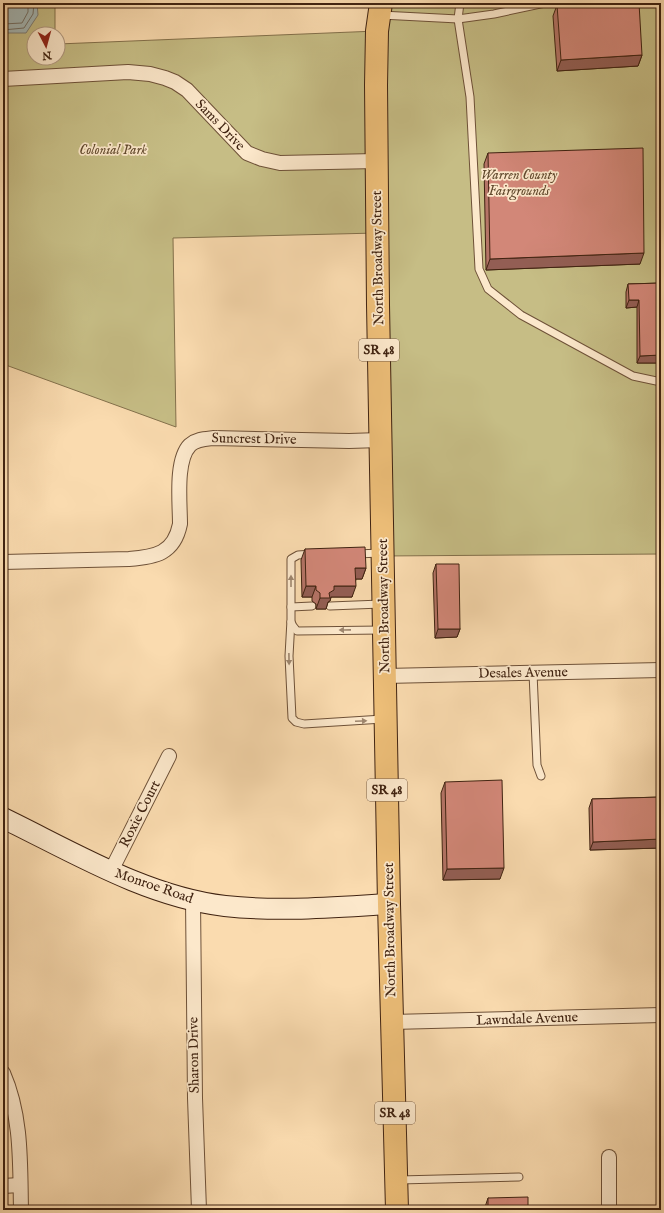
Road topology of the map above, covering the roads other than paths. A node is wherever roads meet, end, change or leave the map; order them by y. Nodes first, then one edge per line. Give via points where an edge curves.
1 (460, 3) edge
2 (546, 3) edge
3 (380, 9) edge
4 (458, 19) junction
5 (3, 79) edge
6 (376, 161) junction
7 (661, 382) edge
8 (380, 440) junction
9 (383, 553) junction
10 (321, 554) edge
11 (352, 554) edge
12 (3, 562) edge
13 (384, 604) junction
14 (312, 606) dead end
15 (330, 606) edge
16 (291, 607) junction
17 (291, 620) junction
18 (384, 630) junction
19 (661, 670) edge
20 (533, 673) junction
21 (385, 676) junction
22 (386, 719) junction
23 (169, 756) dead end
24 (541, 776) dead end
25 (3, 818) edge
26 (111, 871) junction
27 (193, 900) junction
28 (389, 904) junction
29 (661, 1015) edge
30 (392, 1022) junction
31 (3, 1073) edge
32 (609, 1157) dead end
33 (519, 1176) dead end
34 (396, 1180) junction
35 (3, 1186) edge
36 (20, 1186) junction
37 (21, 1210) edge
38 (199, 1210) edge
39 (398, 1210) edge
40 (609, 1210) edge

1 - 4 lane
2 - 4 lane
3 - 4 lane
3 - 6 main road, North Broadway Street / SR 48 via 377,31
4 - 7 lane via 470,96 478,269 488,289 521,315 633,376
5 - 6 street, Sams Drive via 128,72 150,74 175,82 186,90 247,153 262,159 280,163
6 - 8 main road, North Broadway Street / SR 48
8 - 9 main road, North Broadway Street / SR 48
8 - 12 street, Suncrest Drive via 214,438 196,441 183,454 180,464 180,524 174,542 167,549 149,557 129,559
9 - 11 lane
9 - 13 main road, North Broadway Street / SR 48
16 -> 10 lane via 291,559 298,555
13 - 15 lane
13 - 18 main road, North Broadway Street / SR 48
14 - 16 lane
16 - 17 lane
18 -> 17 lane via 297,631
17 -> 22 lane via 289,656 292,718 304,724
18 - 21 main road, North Broadway Street / SR 48
19 - 20 street, Desales Avenue
20 - 21 street, Desales Avenue
20 - 24 lane via 536,765
21 - 22 main road, North Broadway Street / SR 48
22 - 28 main road, North Broadway Street / SR 48
23 - 26 street, Roxie Court
25 - 26 street, Monroe Road
26 - 27 street, Monroe Road via 175,896
27 - 28 street, Monroe Road via 225,906 276,908
27 - 38 street, Sharon Drive
28 - 30 main road, North Broadway Street / SR 48
29 - 30 street, Lawndale Avenue
30 - 34 main road, North Broadway Street / SR 48
31 - 36 street via 17,1120
32 - 40 street
33 - 34 lane
34 - 39 main road, North Broadway Street / SR 48
35 - 36 street
36 - 37 street

